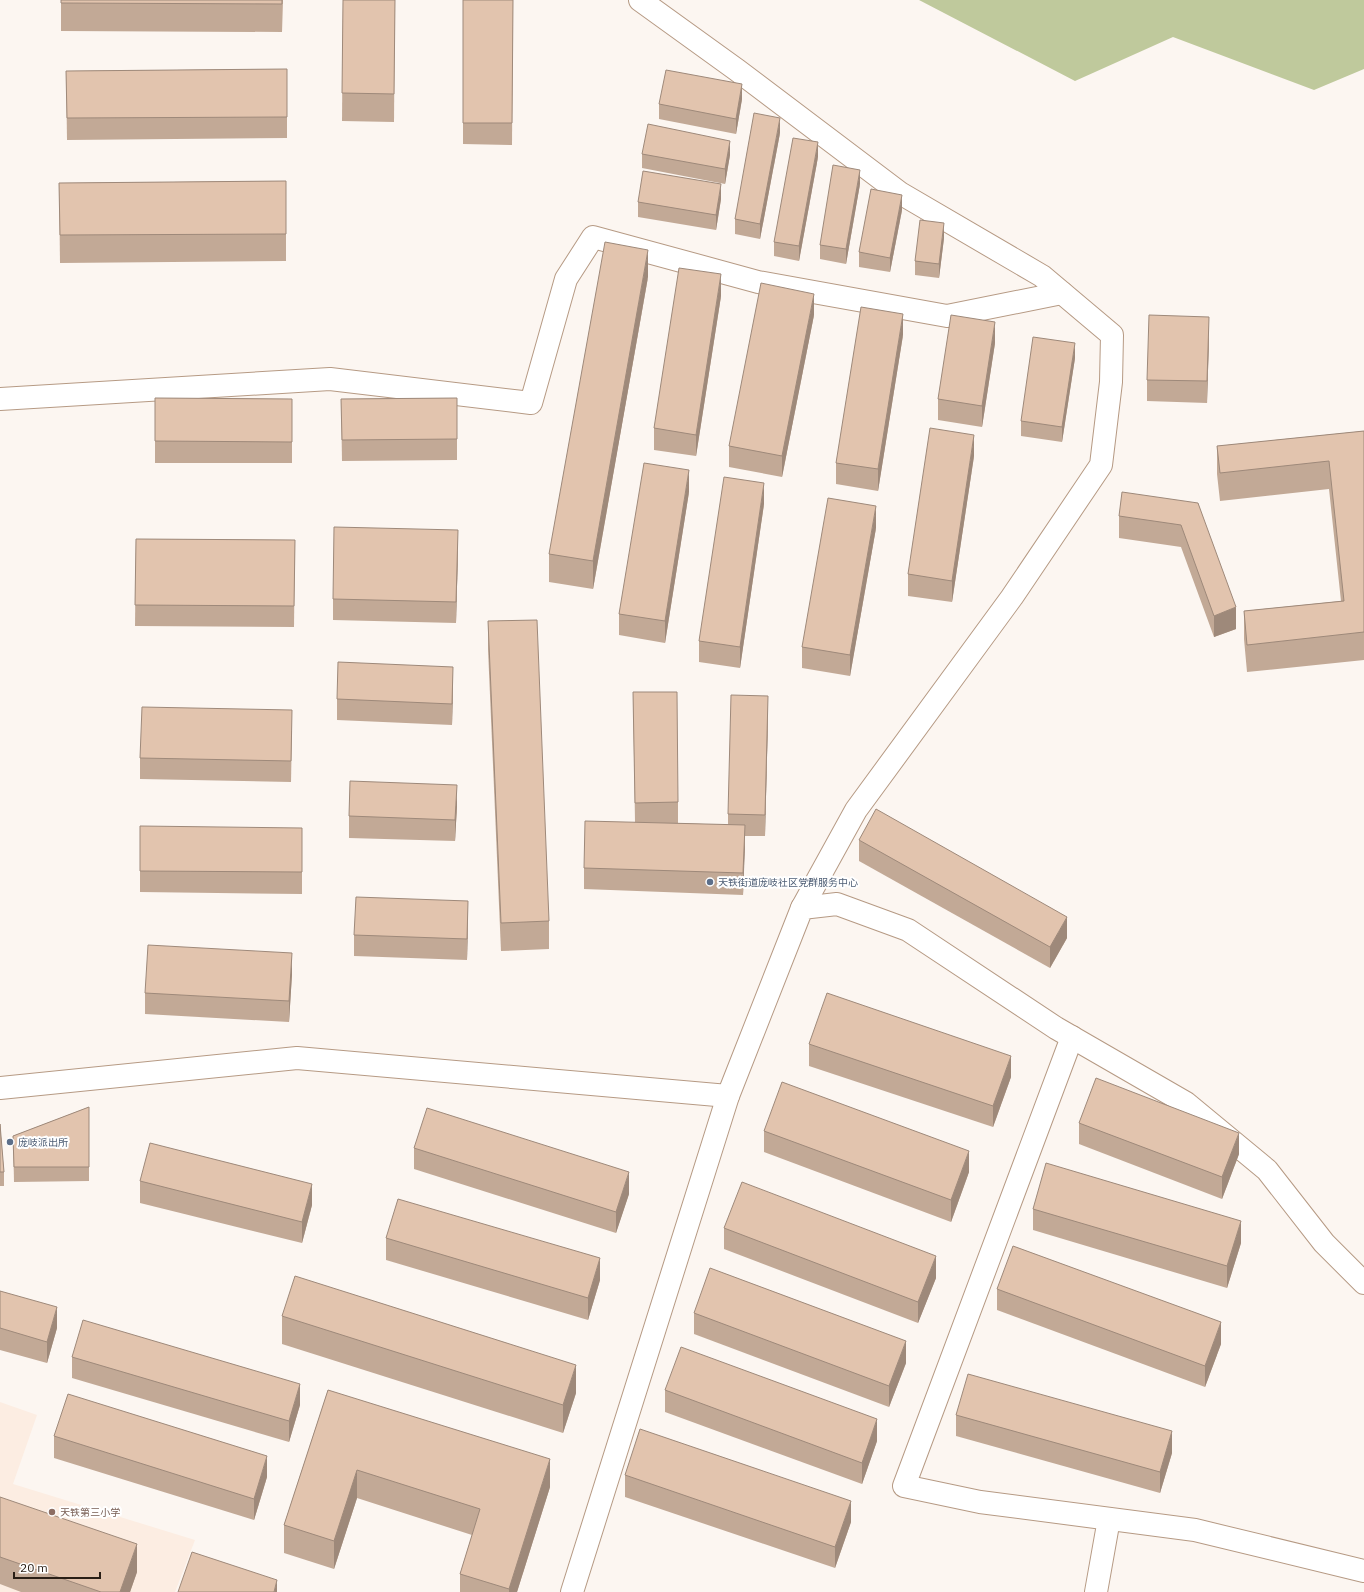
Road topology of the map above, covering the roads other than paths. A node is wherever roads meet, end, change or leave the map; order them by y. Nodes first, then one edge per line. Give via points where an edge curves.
1 (640, 0) edge
2 (1062, 293) junction
3 (0, 399) edge
4 (802, 908) junction
5 (1072, 1037) junction
6 (0, 1088) edge
7 (728, 1096) junction
8 (1364, 1283) edge
9 (1109, 1519) junction
10 (1364, 1571) edge
11 (572, 1592) edge
12 (1096, 1592) edge

1 - 2 street via 900,193 1042,276
2 - 3 street via 947,316 758,282 593,237 566,279 531,403 330,379
2 - 4 street via 1112,335 1111,382 1101,466 1012,598 856,810
4 - 5 street via 837,904 908,930
4 - 7 street
5 - 8 street via 1186,1103 1267,1170 1324,1243
5 - 9 street via 904,1486 980,1502
6 - 7 street via 297,1058
7 - 11 street
9 - 10 street via 1195,1530
9 - 12 street

